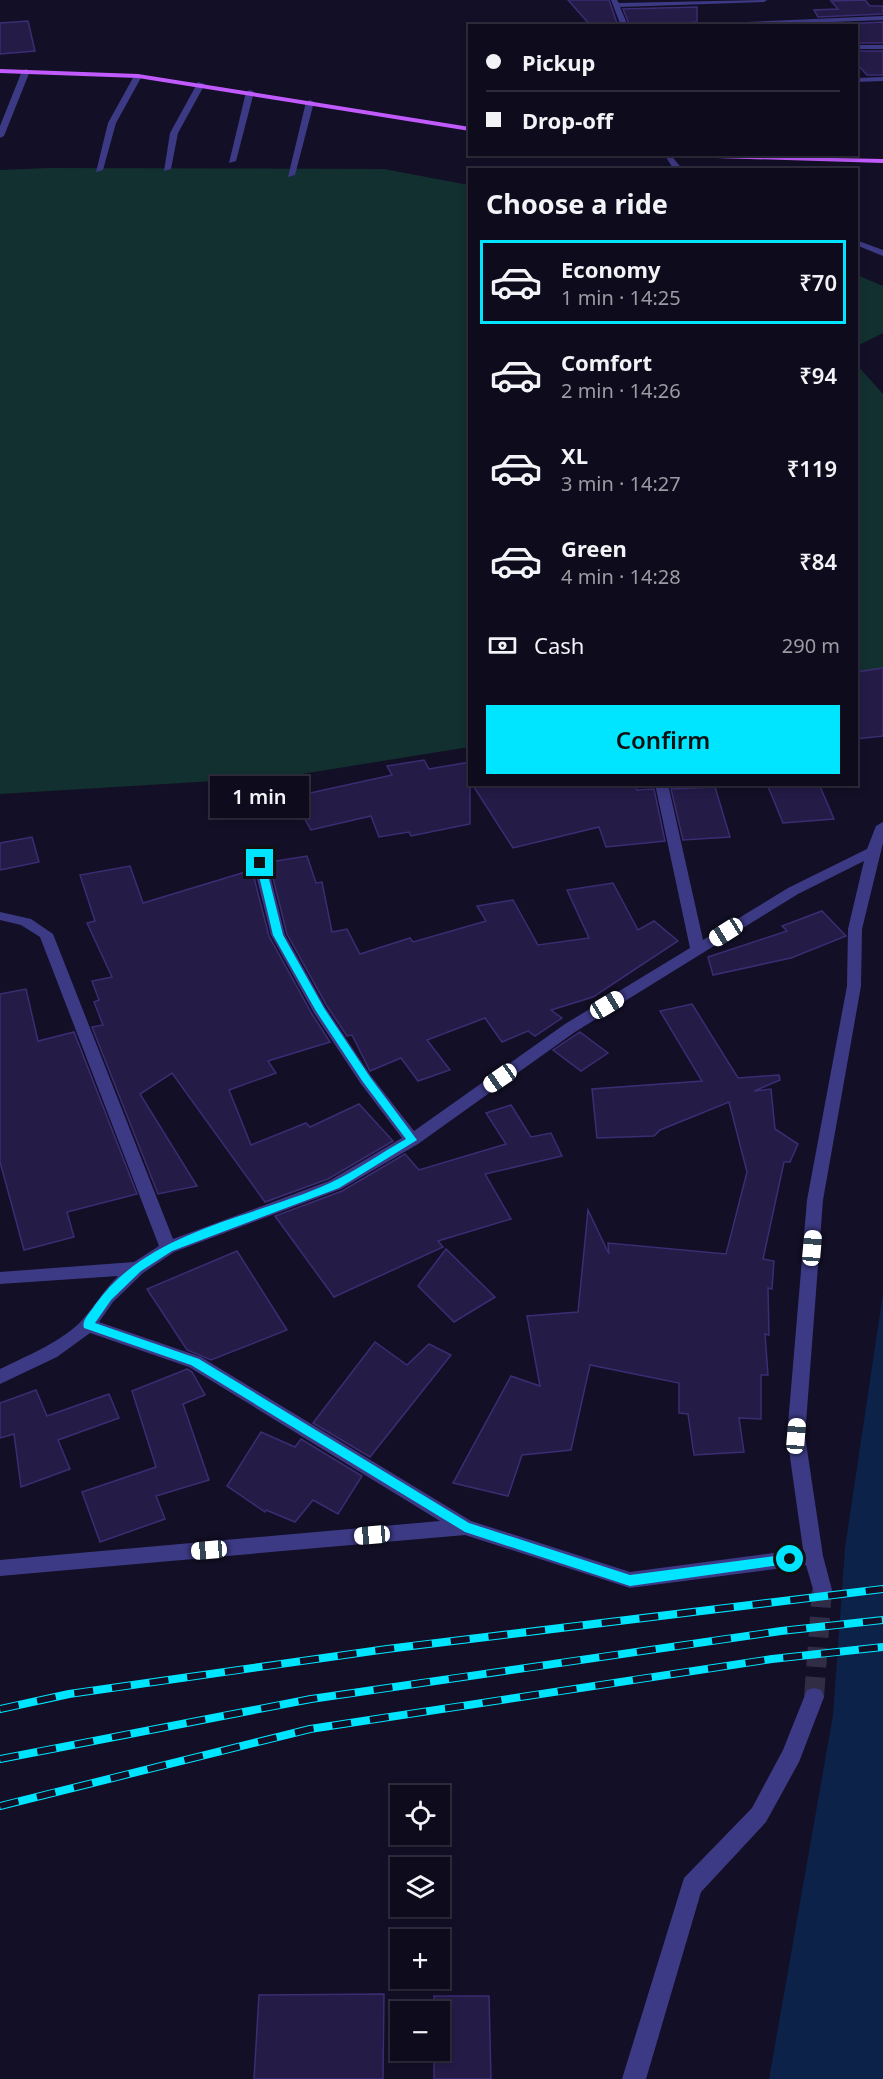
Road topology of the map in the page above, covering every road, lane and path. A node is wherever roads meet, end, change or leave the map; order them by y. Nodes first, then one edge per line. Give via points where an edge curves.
1 (764, 0) edge
2 (615, 3) edge
3 (883, 18) edge
4 (624, 24) edge
5 (711, 24) edge
6 (883, 46) edge
7 (858, 47) edge
8 (0, 71) edge
9 (26, 71) junction
10 (138, 76) junction
11 (883, 79) edge
12 (858, 80) edge
13 (201, 84) junction
14 (250, 92) junction
15 (310, 102) junction
16 (468, 129) edge
17 (0, 136) edge
18 (667, 156) edge
19 (683, 156) edge
20 (883, 160) edge
21 (232, 161) dead end
22 (677, 168) edge
23 (167, 169) dead end
24 (99, 170) dead end
25 (291, 175) dead end
26 (858, 243) edge
27 (883, 253) edge
28 (661, 786) edge
29 (883, 826) edge
30 (873, 851) junction
31 (260, 863) dead end
32 (0, 916) edge
33 (698, 950) junction
34 (412, 1140) junction
35 (168, 1248) junction
36 (137, 1268) junction
37 (0, 1278) edge
38 (88, 1325) junction
39 (0, 1377) edge
40 (465, 1527) junction
41 (813, 1556) junction
42 (0, 1568) edge
43 (822, 1590) tunnel mouth
44 (814, 1696) tunnel mouth
45 (634, 2079) edge

1 - 2 street
2 - 4 street
3 - 5 street
6 - 7 street
8 - 9 main road
9 - 10 main road
9 - 17 street
10 - 13 main road
10 - 24 street via 112,123
11 - 12 street
13 - 14 main road
13 - 23 street via 174,133
14 - 15 main road
14 - 21 street
15 - 16 main road
15 - 25 street
18 - 19 main road
18 - 22 street
19 - 20 main road
26 - 27 street
28 - 33 street
29 - 30 street
30 - 33 street via 793,891
30 - 41 street via 855,929 854,986 813,1224 796,1436
31 - 34 street via 278,935 366,1080
32 - 35 street via 26,922 46,934
33 - 34 street via 570,1028
34 - 35 street via 335,1185
35 - 36 street
36 - 37 street
36 - 38 street via 107,1297
38 - 39 street via 51,1352
38 - 40 street via 195,1362
40 - 41 street via 630,1580
40 - 42 street
41 - 43 street
44 - 45 street via 792,1755 759,1815 692,1886

